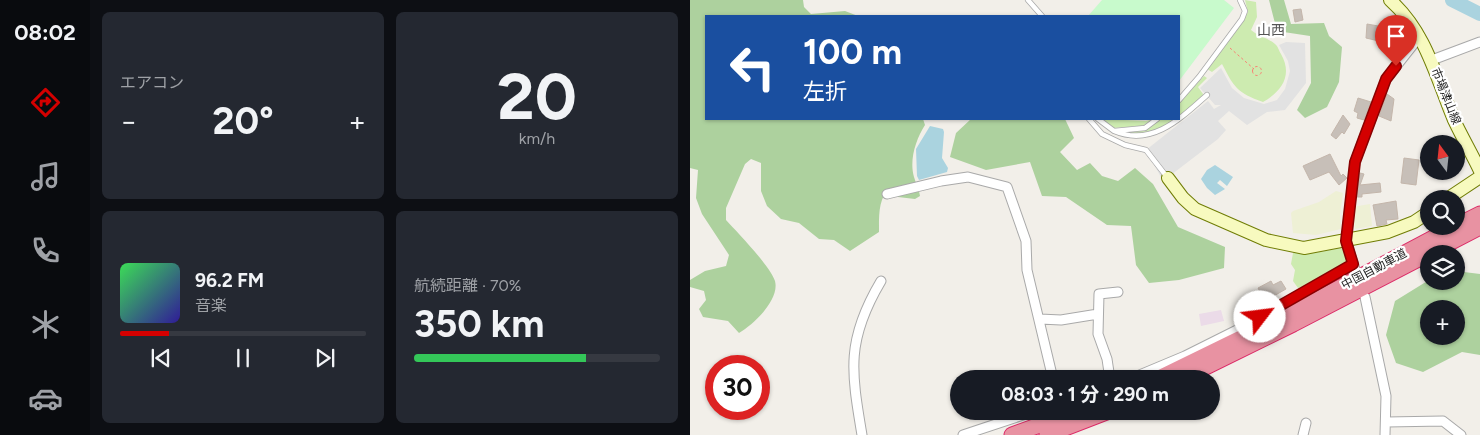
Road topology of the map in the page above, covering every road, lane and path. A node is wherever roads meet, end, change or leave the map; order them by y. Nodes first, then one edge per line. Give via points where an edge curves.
1 (1028, 0) edge
2 (1240, 0) edge
3 (1390, 0) edge
4 (1400, 0) edge
5 (1041, 15) edge
6 (1405, 15) junction
7 (1420, 36) junction
8 (1480, 42) edge
9 (1224, 43) junction
10 (1432, 60) junction
11 (1254, 69) dead end
12 (1207, 95) dead end
13 (1180, 99) edge
14 (1180, 116) edge
15 (1090, 120) edge
16 (1099, 120) edge
17 (1156, 120) edge
18 (1175, 120) edge
19 (1114, 131) junction
20 (1480, 172) edge
21 (1480, 177) edge
22 (1168, 178) joint
23 (1460, 190) edge
24 (887, 194) dead end
25 (1480, 214) edge
26 (1420, 218) edge
27 (1465, 222) edge
28 (1480, 227) edge
29 (1439, 235) edge
30 (1346, 241) junction
31 (881, 281) dead end
32 (1118, 292) dead end
33 (1365, 297) dead end
34 (1098, 314) junction
35 (1040, 319) junction
36 (1051, 370) edge
37 (1109, 370) edge
38 (1152, 370) edge
39 (1175, 370) edge
40 (1200, 370) edge
41 (1008, 420) edge
42 (1053, 420) edge
43 (1086, 420) edge
44 (1387, 422) junction
45 (1306, 423) dead end
46 (862, 435) edge
47 (963, 435) edge
48 (1012, 435) edge
49 (1047, 435) edge
50 (1304, 435) edge
51 (1386, 435) edge
52 (1461, 435) edge

1 - 5 lane
2 - 9 lane via 1245,11
3 - 6 street, 市場津山線
4 - 6 street
6 - 7 street, 市場津山線
7 - 10 street, 市場津山線
7 - 30 street via 1386,79 1362,140 1352,178
8 - 10 street
9 - 11 path
9 - 13 lane
10 - 20 street, 市場津山線 via 1454,120
12 - 14 lane
15 - 22 lane via 1102,134 1124,145 1146,150
16 - 19 lane
17 - 19 lane via 1145,128
18 - 19 lane via 1161,131 1135,137
21 - 23 street
22 - 30 street via 1195,209 1266,240 1304,248
24 - 35 street via 968,177 1007,187 1026,241 1027,270
25 - 27 highway, 中国自動車道
26 - 30 street via 1388,232
28 - 40 highway, 中国自動車道
29 - 39 highway, 中国自動車道
30 - 38 street via 1354,266 1245,326
31 - 46 street via 863,315 853,352 854,391
32 - 34 street via 1098,294
33 - 44 street via 1386,396
34 - 35 street via 1061,320
34 - 37 street via 1098,334
35 - 36 street
41 - 47 street
42 - 48 highway
43 - 49 highway
44 - 51 street
44 - 52 street via 1444,422
45 - 50 street

